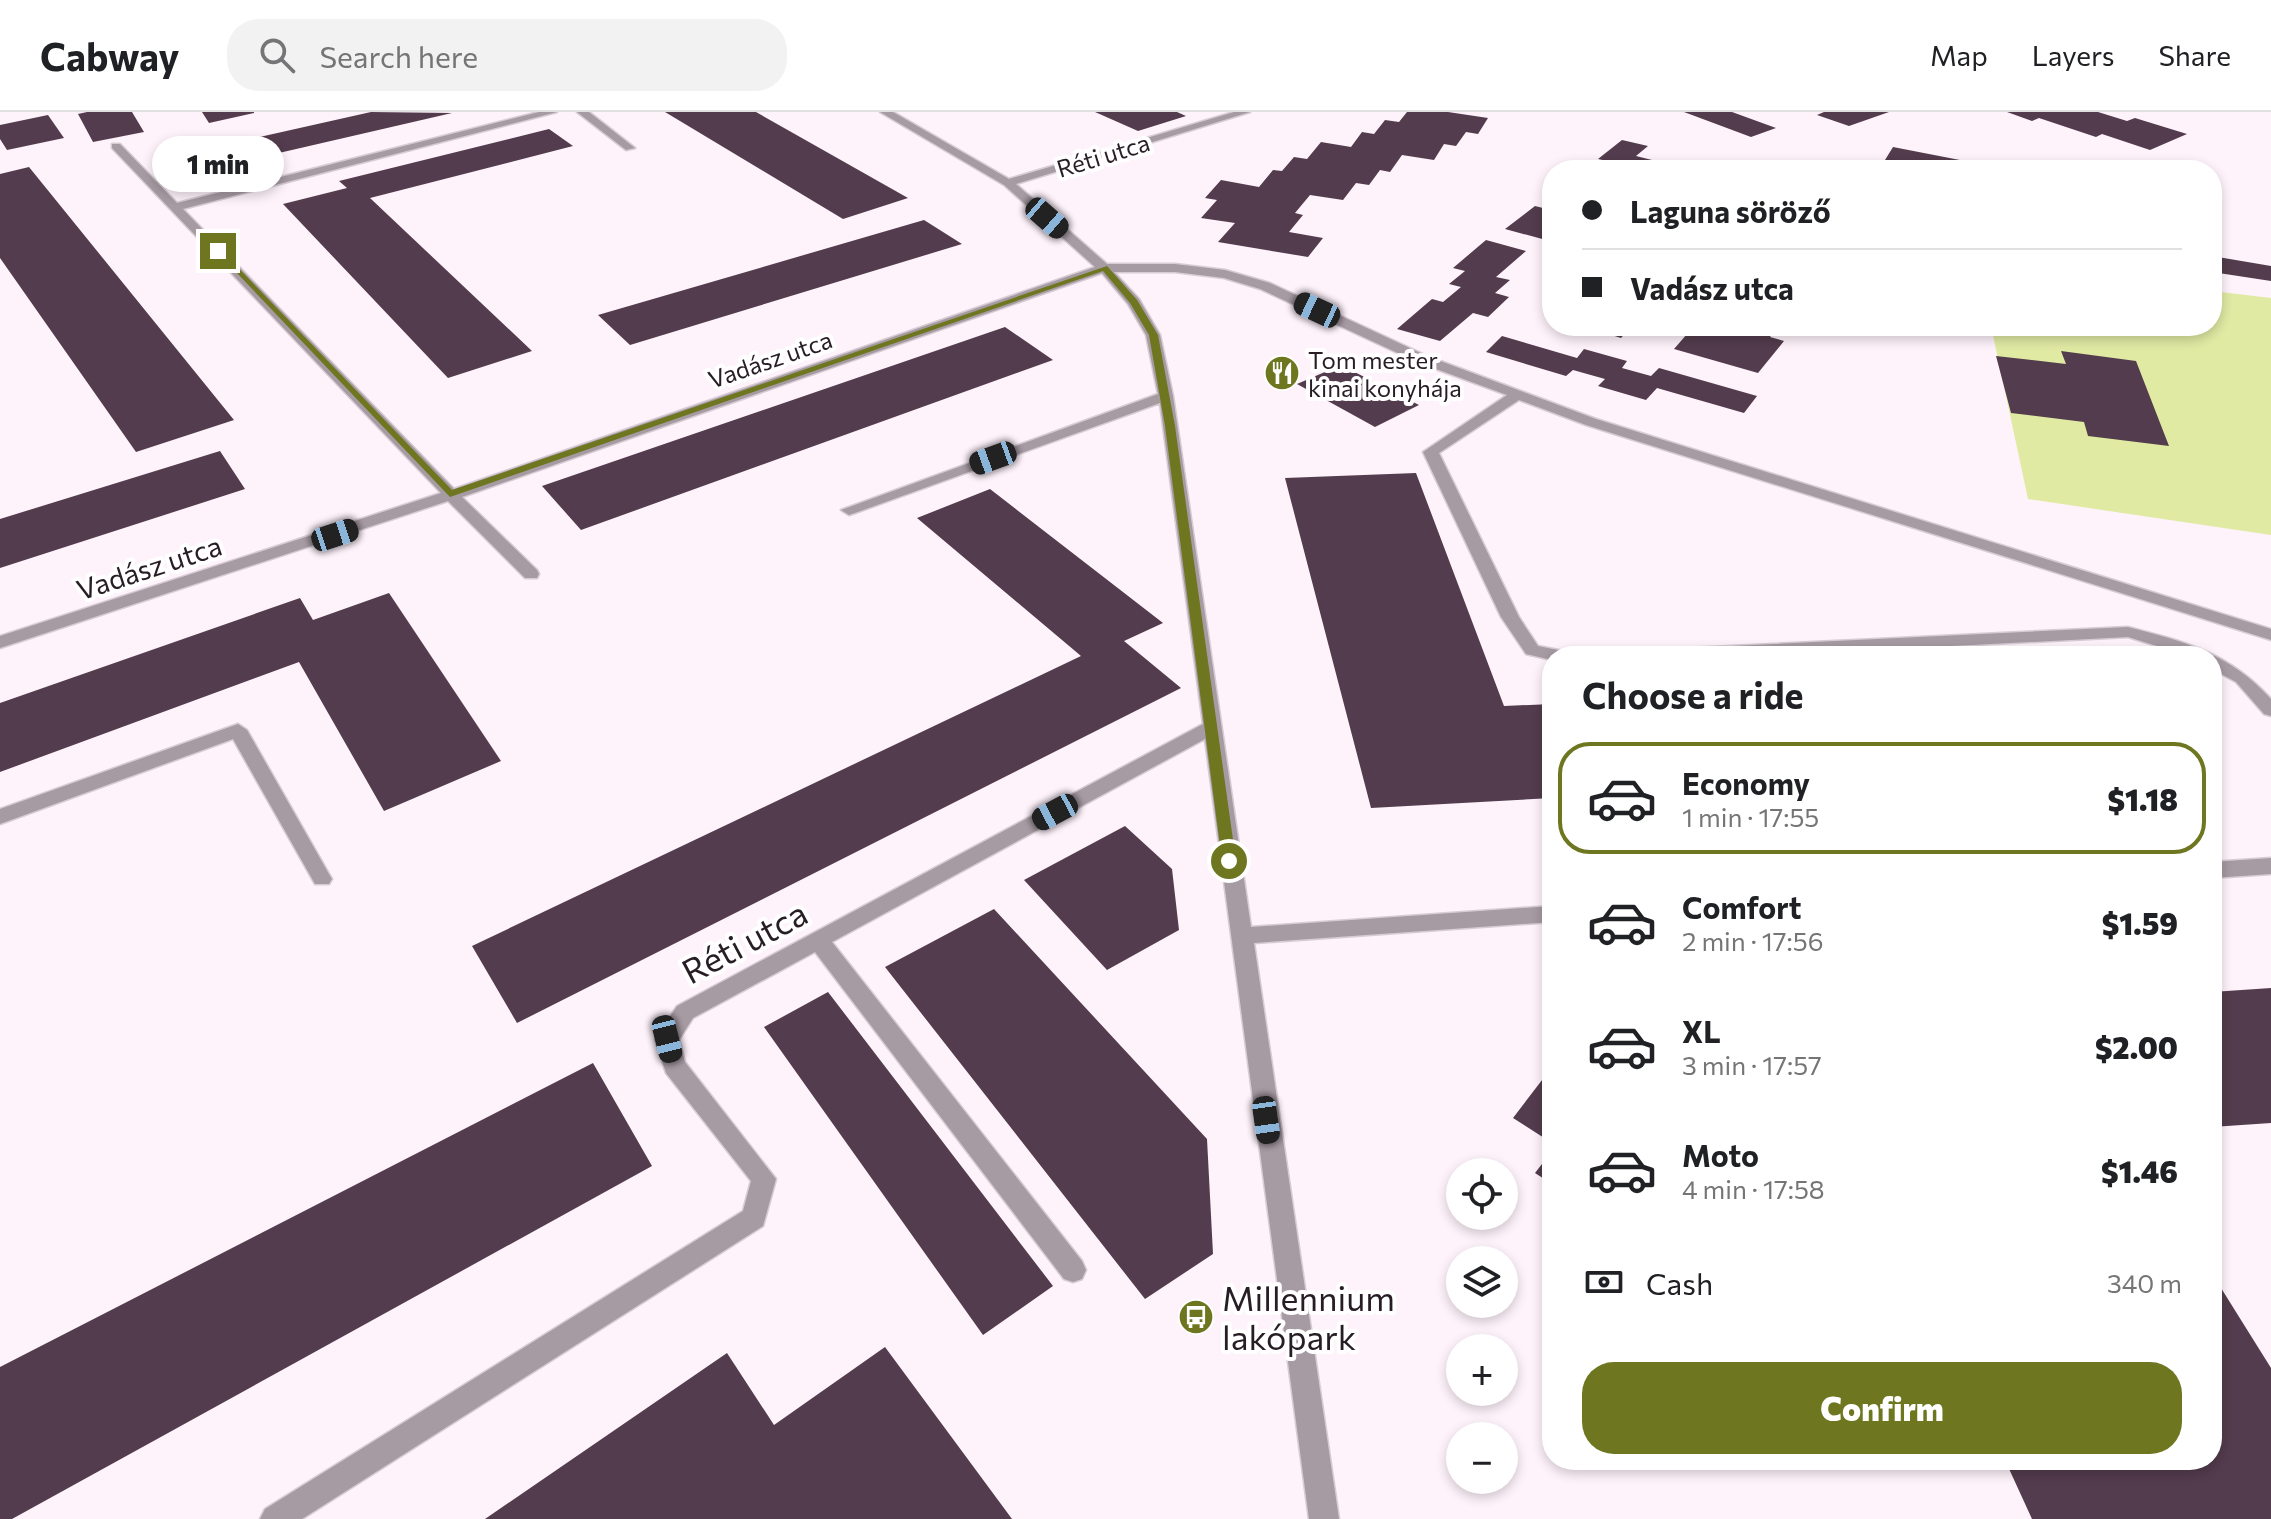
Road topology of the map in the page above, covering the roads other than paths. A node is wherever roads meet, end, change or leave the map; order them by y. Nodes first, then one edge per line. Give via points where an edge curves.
1 (552, 112) edge
2 (582, 112) edge
3 (885, 112) edge
4 (1245, 112) edge
5 (116, 146) dead end
6 (630, 148) dead end
7 (1008, 183) junction
8 (175, 207) junction
9 (1104, 268) junction
10 (1517, 395) junction
11 (1166, 396) junction
12 (450, 494) junction
13 (849, 510) dead end
14 (531, 574) dead end
15 (2271, 635) edge
16 (0, 642) edge
17 (1847, 646) edge
18 (2178, 646) edge
19 (1542, 652) edge
20 (2222, 667) edge
21 (2271, 710) edge
22 (1212, 727) junction
23 (0, 817) edge
24 (2271, 866) edge
25 (2222, 869) edge
26 (322, 879) dead end
27 (1542, 915) edge
28 (1240, 936) junction
29 (818, 940) junction
30 (1073, 1270) dead end
31 (275, 1519) edge
32 (1324, 1519) edge

1 - 8 street
2 - 6 street
3 - 7 street, Réti utca
4 - 7 street, Réti utca
5 - 8 street
7 - 9 street, Réti utca
8 - 12 street
9 - 10 street, Vadász utca via 1175,268 1265,286 1422,359
9 - 11 street, Réti utca via 1134,302 1153,335
9 - 12 street, Vadász utca
10 - 15 street, Vadász utca
10 - 19 street via 1431,452 1510,617 1532,650
11 - 13 street
11 - 22 street, Réti utca
12 - 14 street
12 - 16 street, Vadász utca
17 - 18 street via 2128,632
20 - 21 street via 2242,678
22 - 28 street, Réti utca
22 - 29 street, Réti utca
23 - 26 street via 238,730
24 - 25 street
27 - 28 street
28 - 32 street, Réti utca
29 - 30 street
29 - 31 street, Réti utca via 685,1012 667,1039 674,1066 764,1179 754,1218

